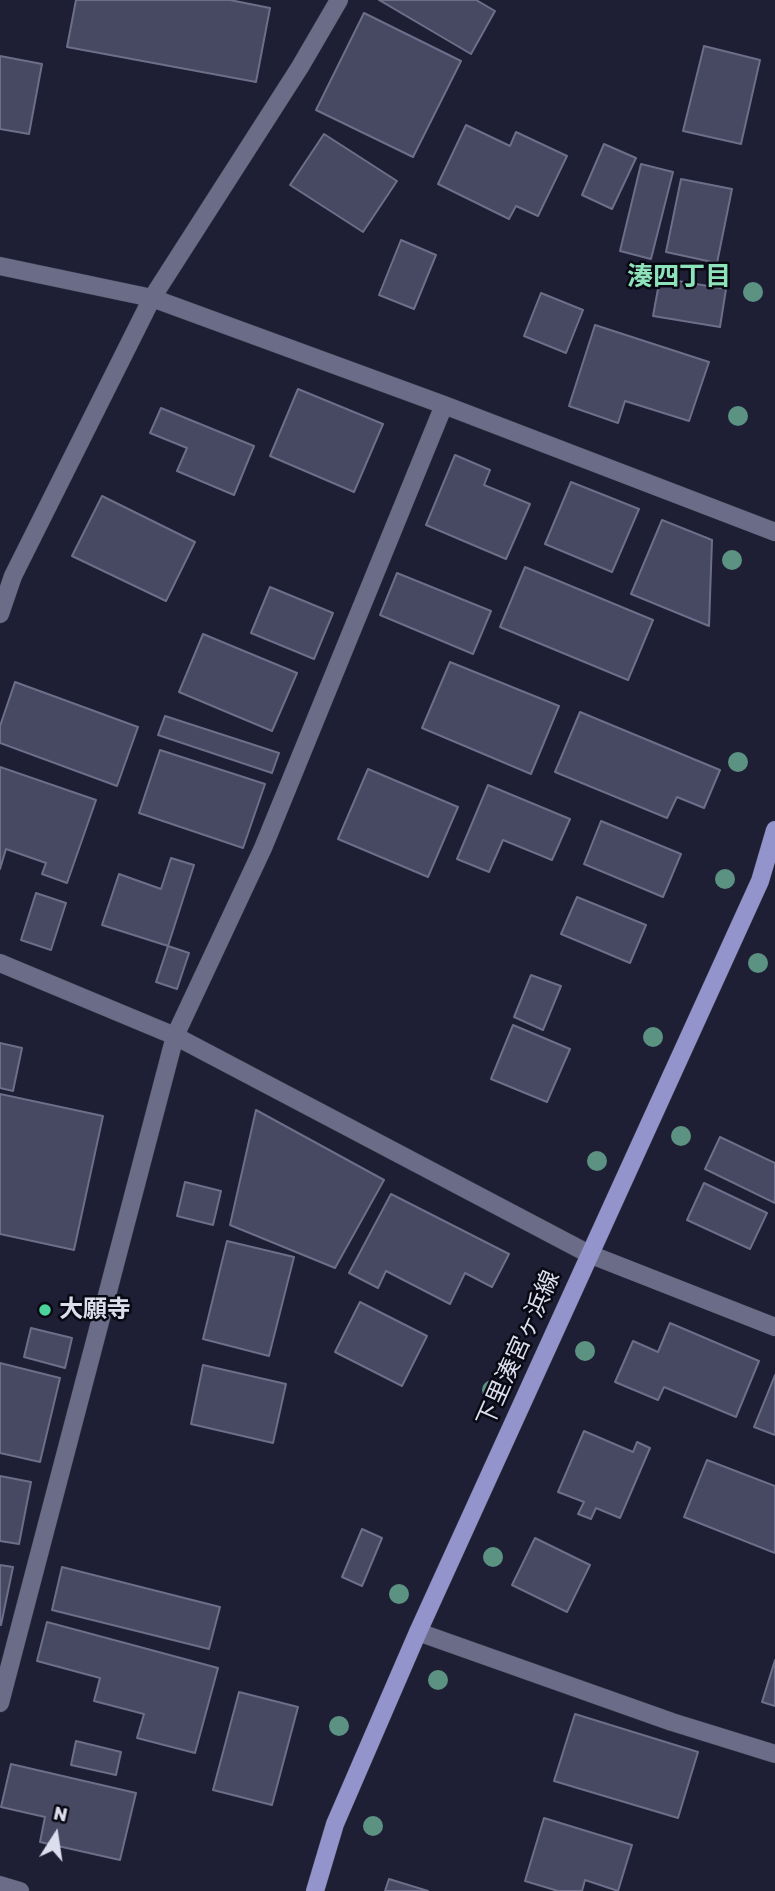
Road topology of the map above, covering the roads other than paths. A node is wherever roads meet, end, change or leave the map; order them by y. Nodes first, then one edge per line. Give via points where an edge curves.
1 (339, 0) edge
2 (0, 266) edge
3 (152, 298) junction
4 (444, 405) junction
5 (775, 532) edge
6 (0, 614) edge
7 (775, 830) edge
8 (0, 963) edge
9 (175, 1036) junction
10 (589, 1254) junction
11 (775, 1327) edge
12 (418, 1632) junction
13 (0, 1703) edge
14 (775, 1754) edge
15 (0, 1885) edge
16 (20, 1891) edge
17 (315, 1891) edge

1 - 3 street
2 - 3 street
3 - 4 street
3 - 6 street via 13,576
4 - 5 street
4 - 9 street via 262,848
7 - 10 main road, 下里湊宮ヶ浜線 via 760,881
8 - 9 street
9 - 10 street
9 - 13 street
10 - 11 street
10 - 12 main road, 下里湊宮ヶ浜線
12 - 14 street
12 - 17 main road, 下里湊宮ヶ浜線 via 334,1824
15 - 16 street

